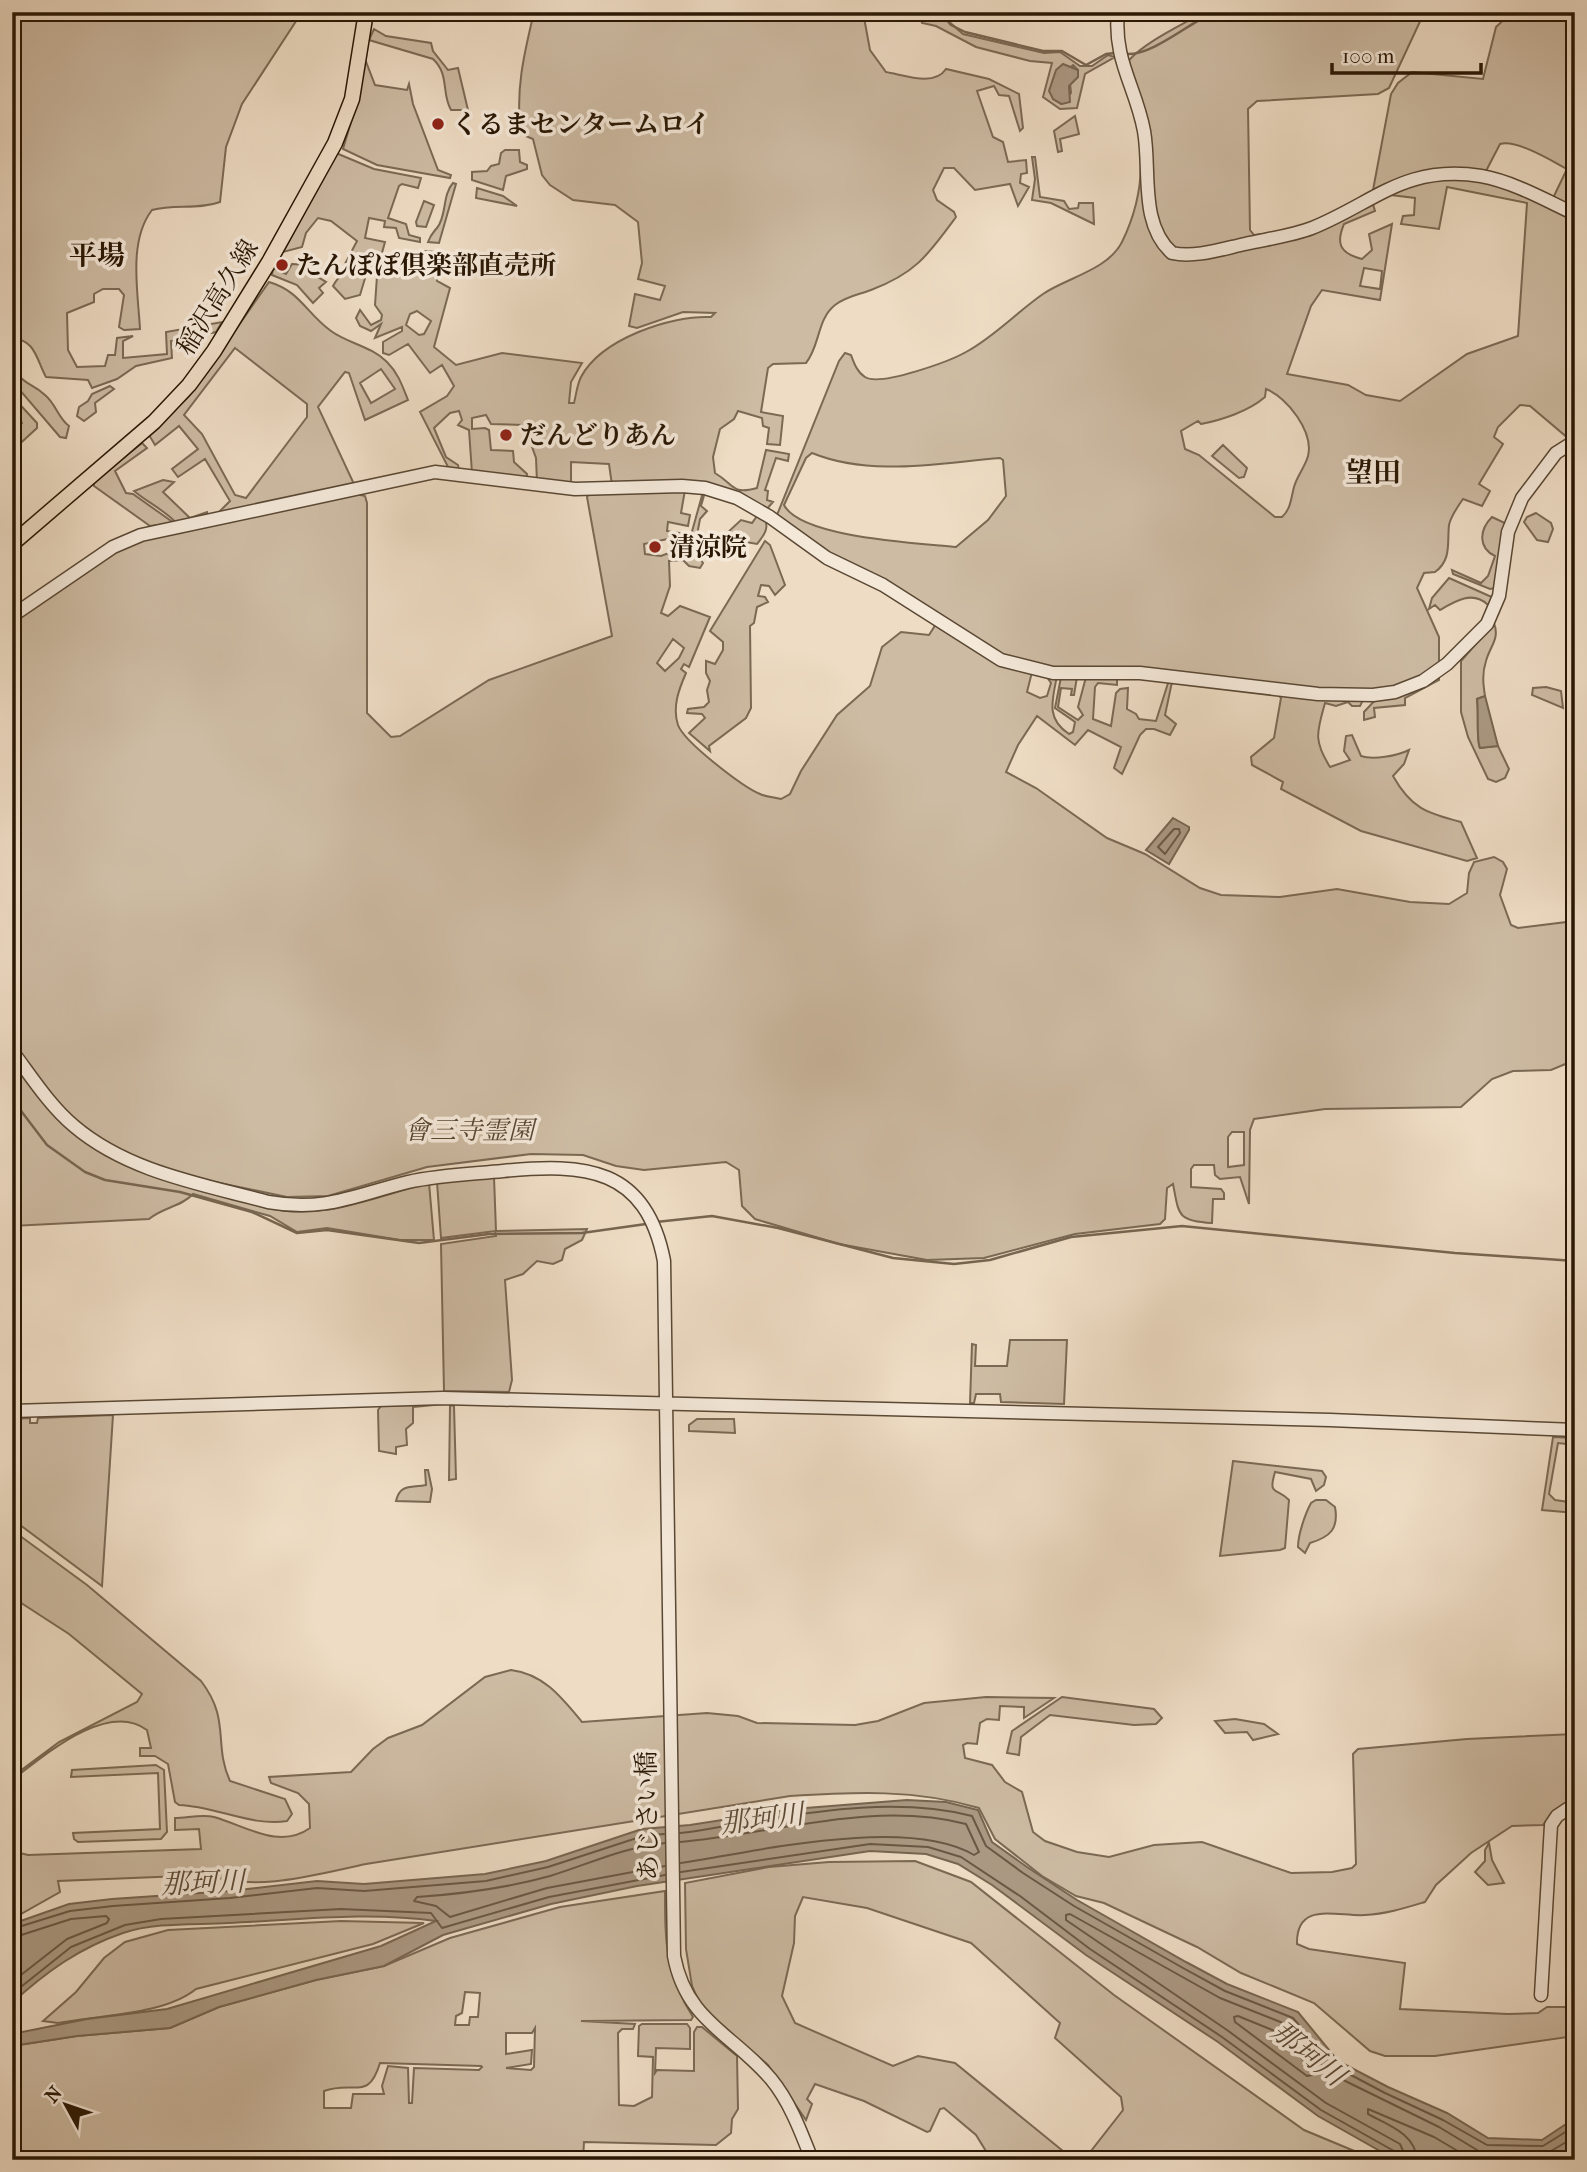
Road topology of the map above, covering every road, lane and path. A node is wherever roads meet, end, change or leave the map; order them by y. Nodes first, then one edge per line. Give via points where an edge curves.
1 (366, 12) edge
2 (1118, 12) edge
3 (1575, 214) edge
4 (1575, 441) edge
5 (12, 544) edge
6 (12, 616) edge
7 (12, 1051) edge
8 (666, 1406) junction
9 (12, 1411) edge
10 (1575, 1430) edge
11 (1575, 1804) edge
12 (1541, 1995) dead end
13 (812, 2160) edge

1 - 5 main road, 稲沢高久線 via 352,99 335,143 214,351 154,422
2 - 3 street via 1117,48 1144,134 1149,201 1157,234 1172,253 1195,254 1298,233 1392,186 1457,174 1513,185
4 - 6 street via 1556,453 1522,498 1508,532 1499,596 1488,624 1423,681 1373,695 1318,694 1140,673 1030,669 1001,660 883,585 827,558 770,517 723,493 682,486 575,489 444,471 141,534 113,547
7 - 8 street, あじさい橋 via 51,1104 96,1143 125,1160 268,1202 328,1205 431,1178 539,1167 590,1170 619,1182 645,1207 664,1261
8 - 9 street via 441,1398
8 - 10 street via 1069,1413
8 - 13 street, あじさい橋 via 671,1921 676,1971 700,2015 778,2088
11 - 12 street via 1551,1825

